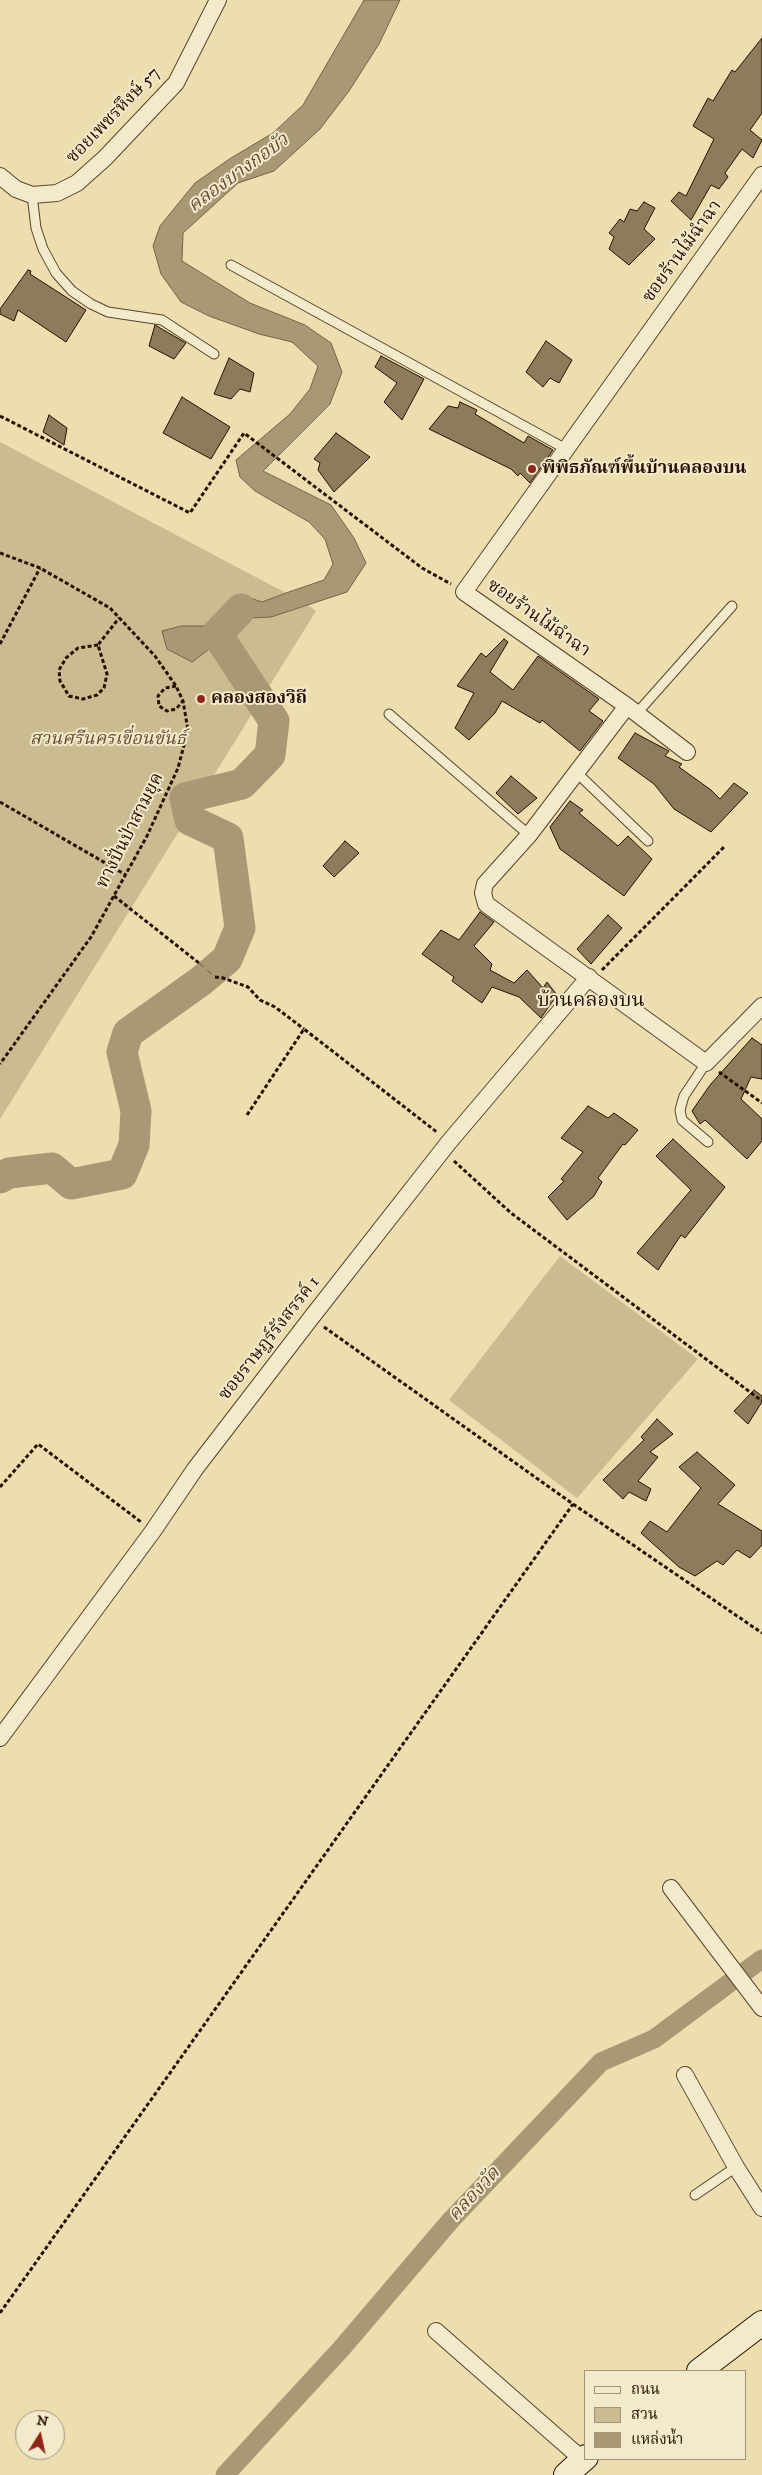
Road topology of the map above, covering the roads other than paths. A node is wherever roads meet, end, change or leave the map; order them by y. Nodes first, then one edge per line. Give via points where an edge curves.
1 (218, 0) edge
2 (762, 175) edge
3 (0, 176) edge
4 (32, 195) junction
5 (231, 264) dead end
6 (214, 354) dead end
7 (566, 449) junction
8 (732, 606) dead end
9 (632, 709) junction
10 (389, 714) dead end
11 (687, 752) dead end
12 (576, 772) junction
13 (529, 834) junction
14 (648, 841) dead end
15 (591, 978) junction
16 (762, 1006) edge
17 (706, 1063) junction
18 (708, 1142) dead end
19 (0, 1738) edge
20 (671, 1888) dead end
21 (762, 2008) edge
22 (685, 2075) dead end
23 (736, 2167) junction
24 (694, 2195) dead end
25 (762, 2208) edge
26 (762, 2323) edge
27 (436, 2331) dead end
28 (700, 2370) edge
29 (578, 2464) edge

1 - 4 street, ซอยเพชรหึงษ์ 57 via 176,83 106,158 77,184 57,193
2 - 7 street, ซอยร้านไม้ฉำฉา
3 - 4 street via 16,189
4 - 6 lane via 36,228 43,249 56,273 72,291 108,312 162,320
5 - 7 lane
7 - 9 street, ซอยร้านไม้ฉำฉา via 464,592
8 - 9 lane
9 - 11 street, ซอยร้านไม้ฉำฉา
9 - 12 street
10 - 13 lane
12 - 13 street
12 - 14 lane
13 - 15 street via 485,884 486,904
15 - 17 street
15 - 19 street, ซอยราษฎร์รังสรรค์ 1 via 446,1146 311,1318 195,1470
16 - 17 street
17 - 18 lane via 684,1096 680,1110 682,1120
20 - 21 street
22 - 23 street
23 - 24 lane
23 - 25 street
26 - 28 main road
27 - 29 street

